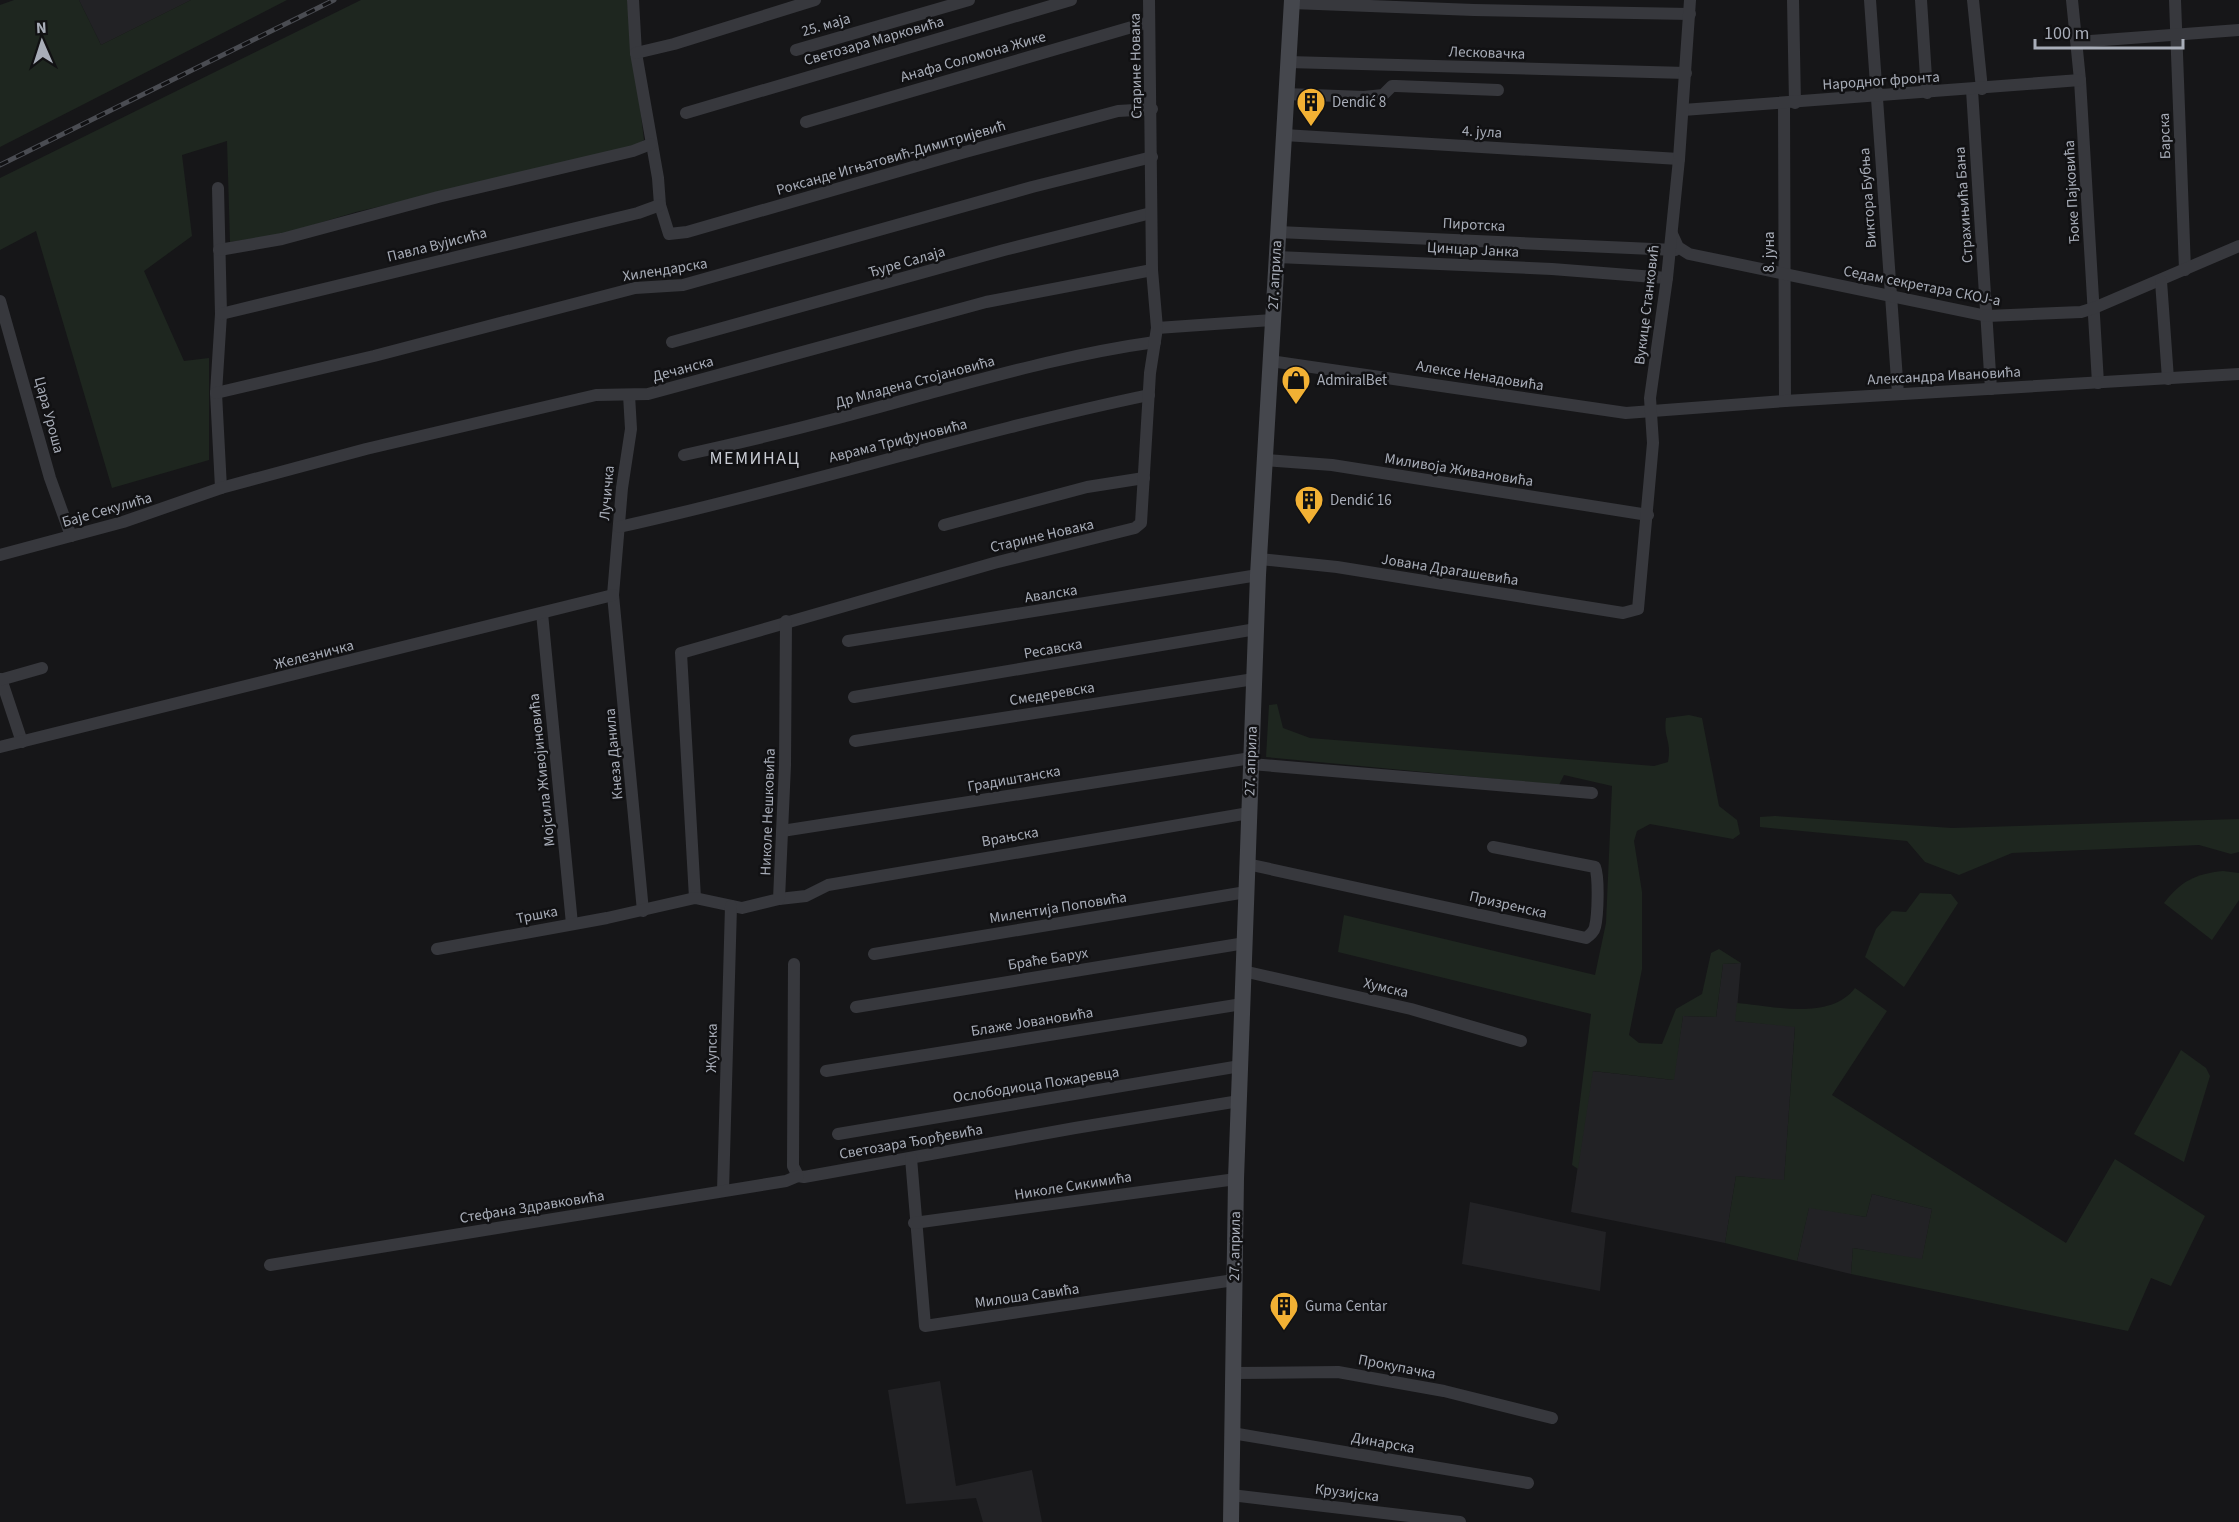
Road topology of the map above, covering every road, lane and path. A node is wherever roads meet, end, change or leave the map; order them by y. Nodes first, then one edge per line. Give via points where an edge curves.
1 (633, 0) edge
2 (815, 0) edge
3 (969, 0) edge
4 (1071, 0) edge
5 (1149, 0) edge
6 (1690, 0) edge
7 (1793, 0) edge
8 (1869, 0) edge
9 (1921, 0) edge
10 (1973, 0) edge
11 (2072, 0) edge
12 (2175, 0) edge
13 (1292, 1) edge
14 (1690, 14) junction
15 (1149, 22) junction
16 (2239, 30) edge
17 (2176, 34) junction
18 (2077, 42) junction
19 (796, 50) dead end
20 (636, 53) junction
21 (1288, 62) junction
22 (1686, 73) junction
23 (2080, 80) junction
24 (1498, 90) dead end
25 (1977, 90) junction
26 (1927, 93) junction
27 (1286, 94) junction
28 (1876, 96) junction
29 (1790, 103) junction
30 (1152, 109) junction
31 (1683, 110) junction
32 (686, 113) dead end
33 (806, 122) dead end
34 (1284, 135) junction
35 (651, 144) junction
36 (1152, 158) junction
37 (1679, 159) junction
38 (218, 188) dead end
39 (660, 205) junction
40 (1151, 213) junction
41 (1278, 232) junction
42 (2239, 246) edge
43 (219, 250) junction
44 (1680, 251) junction
45 (1276, 257) junction
46 (1152, 270) junction
47 (2185, 270) junction
48 (1667, 273) junction
49 (1784, 273) junction
50 (2161, 281) junction
51 (1891, 298) junction
52 (0, 301) edge
53 (2094, 308) junction
54 (221, 314) junction
55 (1987, 316) junction
56 (1273, 320) junction
57 (1156, 328) junction
58 (672, 342) dead end
59 (1155, 342) junction
60 (1270, 361) junction
61 (2239, 374) edge
62 (2168, 379) junction
63 (2098, 382) junction
64 (1991, 389) junction
65 (216, 393) junction
66 (1898, 394) junction
67 (629, 395) junction
68 (1149, 395) junction
69 (1785, 401) junction
70 (1650, 411) junction
71 (684, 455) dead end
72 (1264, 460) junction
73 (1144, 478) junction
74 (220, 488) junction
75 (1648, 515) junction
76 (944, 525) dead end
77 (619, 527) junction
78 (71, 536) junction
79 (0, 555) edge
80 (1259, 567) junction
81 (613, 595) junction
82 (1634, 611) joint
83 (542, 613) junction
84 (786, 621) junction
85 (1256, 629) junction
86 (848, 641) dead end
87 (42, 668) dead end
88 (1, 679) edge
89 (1254, 679) junction
90 (854, 698) dead end
91 (855, 741) dead end
92 (22, 742) junction
93 (0, 747) edge
94 (1251, 761) junction
95 (1592, 793) dead end
96 (1249, 813) junction
97 (782, 831) junction
98 (1493, 847) dead end
99 (1248, 864) junction
100 (1246, 892) junction
101 (695, 898) junction
102 (779, 899) junction
103 (730, 906) junction
104 (642, 911) junction
105 (572, 924) junction
106 (1245, 943) junction
107 (437, 949) dead end
108 (874, 954) dead end
109 (794, 964) dead end
110 (1244, 971) junction
111 (1242, 1004) junction
112 (856, 1008) dead end
113 (1521, 1041) dead end
114 (1240, 1066) junction
115 (826, 1071) dead end
116 (1239, 1101) junction
117 (838, 1134) dead end
118 (910, 1158) junction
119 (798, 1176) junction
120 (1236, 1179) junction
121 (723, 1191) junction
122 (915, 1223) junction
123 (270, 1265) dead end
124 (1234, 1280) junction
125 (1233, 1373) junction
126 (1552, 1418) dead end
127 (1232, 1433) junction
128 (1528, 1483) dead end
129 (1231, 1495) junction
130 (1231, 1522) edge
131 (1460, 1522) edge

1 - 20 street
2 - 20 street
3 - 19 street, 25. маја
4 - 32 street, Светозара Марковића
5 - 15 street, Старине Новака
6 - 14 street, Вукице Станковић
7 - 29 street, 8. јуна
8 - 28 street, Виктора Бубња
9 - 26 street
10 - 25 street, Страхињића Бана
11 - 18 street, Ђоке Пајковића
12 - 17 street, Барска
13 - 14 street via 1474,10
13 - 21 main road, 27. априла
14 - 22 street, Вукице Станковић
15 - 30 street, Старине Новака
15 - 33 street, Анафа Соломона Жике
16 - 17 street
17 - 18 street
17 - 47 street, Барска
18 - 23 street, Ђоке Пајковића
20 - 35 street
21 - 22 street, Лесковачка
21 - 27 main road, 27. априла
22 - 31 street, Вукице Станковић
23 - 25 street, Народног фронта
23 - 53 street, Ђоке Пајковића
24 - 27 street via 1392,86 1383,96 1364,98
25 - 26 street, Народног фронта
25 - 55 street, Страхињића Бана
26 - 28 street, Народног фронта
27 - 34 main road, 27. априла
28 - 29 street, Народног фронта
28 - 51 street, Виктора Бубња
29 - 31 street, Народног фронта
29 - 49 street, 8. јуна
30 - 36 street, Старине Новака
30 - 39 street, Роксанде Игњатовић-Димитријевић via 1118,111 675,235 669,234
31 - 37 street, Вукице Станковић
34 - 37 street, 4. јула
34 - 41 main road, 27. априла
35 - 39 street
35 - 43 street via 282,239
36 - 40 street, Старине Новака
36 - 65 street, Хилендарска via 1032,187 683,285 635,288
37 - 44 street, Вукице Станковић via 1672,234
38 - 43 street
39 - 54 street, Павла Вујисића
40 - 46 street, Старине Новака
40 - 58 street, Ђуре Салаја
41 - 44 street, Пиротска
41 - 45 main road, 27. априла
42 - 47 street, Седам секретара СКОЈ-а
43 - 54 street
44 - 48 street
44 - 48 street, Вукице Станковић
44 - 49 street, Седам секретара СКОЈ-а
45 - 48 street, Цинцар Јанка
45 - 56 main road, 27. априла
46 - 57 street, Старине Новака
46 - 67 street, Дечанска via 986,302 648,394
47 - 50 street, Седам секретара СКОЈ-а
48 - 70 street, Вукице Станковић
49 - 51 street, Седам секретара СКОЈ-а
49 - 69 street, 8. јуна
50 - 53 street, Седам секретара СКОЈ-а
50 - 62 street
51 - 55 street, Седам секретара СКОЈ-а
51 - 66 street, Виктора Бубња
52 - 78 street, Цара Уроша via 50,478
53 - 55 street, Седам секретара СКОЈ-а via 2081,312
53 - 63 street, Ђоке Пајковића
54 - 65 street
55 - 64 street, Страхињића Бана
56 - 57 street
56 - 60 main road, 27. априла
57 - 59 street, Старине Новака
59 - 68 street, Старине Новака
59 - 71 street, Др Младена Стојановића via 1017,370 765,438
60 - 70 street, Алексе Ненадовића via 1615,412
60 - 72 main road, 27. априла
61 - 62 street, Александра Ивановића
62 - 63 street, Александра Ивановића
63 - 64 street, Александра Ивановића
64 - 66 street, Александра Ивановића
65 - 74 street
66 - 69 street, Александра Ивановића
67 - 74 street, Дечанска via 596,395 532,408
67 - 77 street, Лучичка via 631,429
68 - 73 street, Старине Новака
68 - 77 street, Аврама Трифуновића
69 - 70 street, Александра Ивановића
70 - 75 street, Вукице Станковић via 1653,442
72 - 75 street, Миливоја Живановића via 1332,465
72 - 80 main road, 27. априла
73 - 76 street via 1087,487
73 - 84 street, Старине Новака via 1141,523 1135,528 994,562
74 - 78 street, Баје Секулића
75 - 82 street, Вукице Станковић via 1640,605
77 - 81 street, Лучичка
78 - 79 street, Баје Секулића
80 - 82 street, Јована Драгашевића via 1337,567 1623,613
80 - 85 main road, 27. априла
80 - 86 street, Авалска
81 - 83 street, Железничка
81 - 104 street, Кнеза Данила
83 - 92 street, Железничка
83 - 105 street, Мојсила Живојиновића
84 - 97 street, Николе Нешковића
84 - 101 street, Старине Новака via 681,653
85 - 89 main road, 27. априла
85 - 90 street, Ресавска
87 - 88 street
88 - 92 street
89 - 91 street, Смедеревска
89 - 94 main road, 27. априла
92 - 93 street, Железничка
94 - 95 street, Градиштанска
94 - 96 main road, 27. априла
94 - 97 street, Градиштанска
96 - 99 main road, 27. априла
96 - 102 street, Врањска via 839,883 799,898
97 - 102 street, Николе Нешковића
98 - 99 street, Призренска via 1595,867 1592,933 1586,938
99 - 100 main road, 27. априла
100 - 106 main road, 27. априла
100 - 108 street, Милентија Поповића
101 - 103 street
101 - 104 street
102 - 103 street via 757,906
103 - 121 street, Жупска
104 - 105 street, Тршка
105 - 107 street, Тршка
106 - 110 main road, 27. априла
106 - 112 street, Браће Барух
109 - 119 street via 793,1166
110 - 111 main road, 27. априла
110 - 113 street, Хумска via 1411,1009
111 - 114 main road, 27. априла
111 - 115 street, Блаже Јовановића
114 - 116 main road, 27. априла
114 - 117 street, Ослободиоца Пожаревца
116 - 118 street, Светозара Ђорђевића
116 - 120 main road, 27. априла
118 - 119 street, Светозара Ђорђевића
118 - 122 street
119 - 121 street, Стефана Здравковића
120 - 122 street, Николе Сикимића
120 - 124 main road, 27. априла
121 - 123 street, Стефана Здравковића
122 - 124 street, Милоша Савића via 925,1326
124 - 125 main road, 27. априла
125 - 126 street, Прокупачка via 1338,1372 1444,1391
125 - 127 main road, 27. априла
127 - 128 street, Динарска
127 - 129 main road, 27. априла
129 - 130 main road, 27. априла
129 - 131 street, Крузијска

